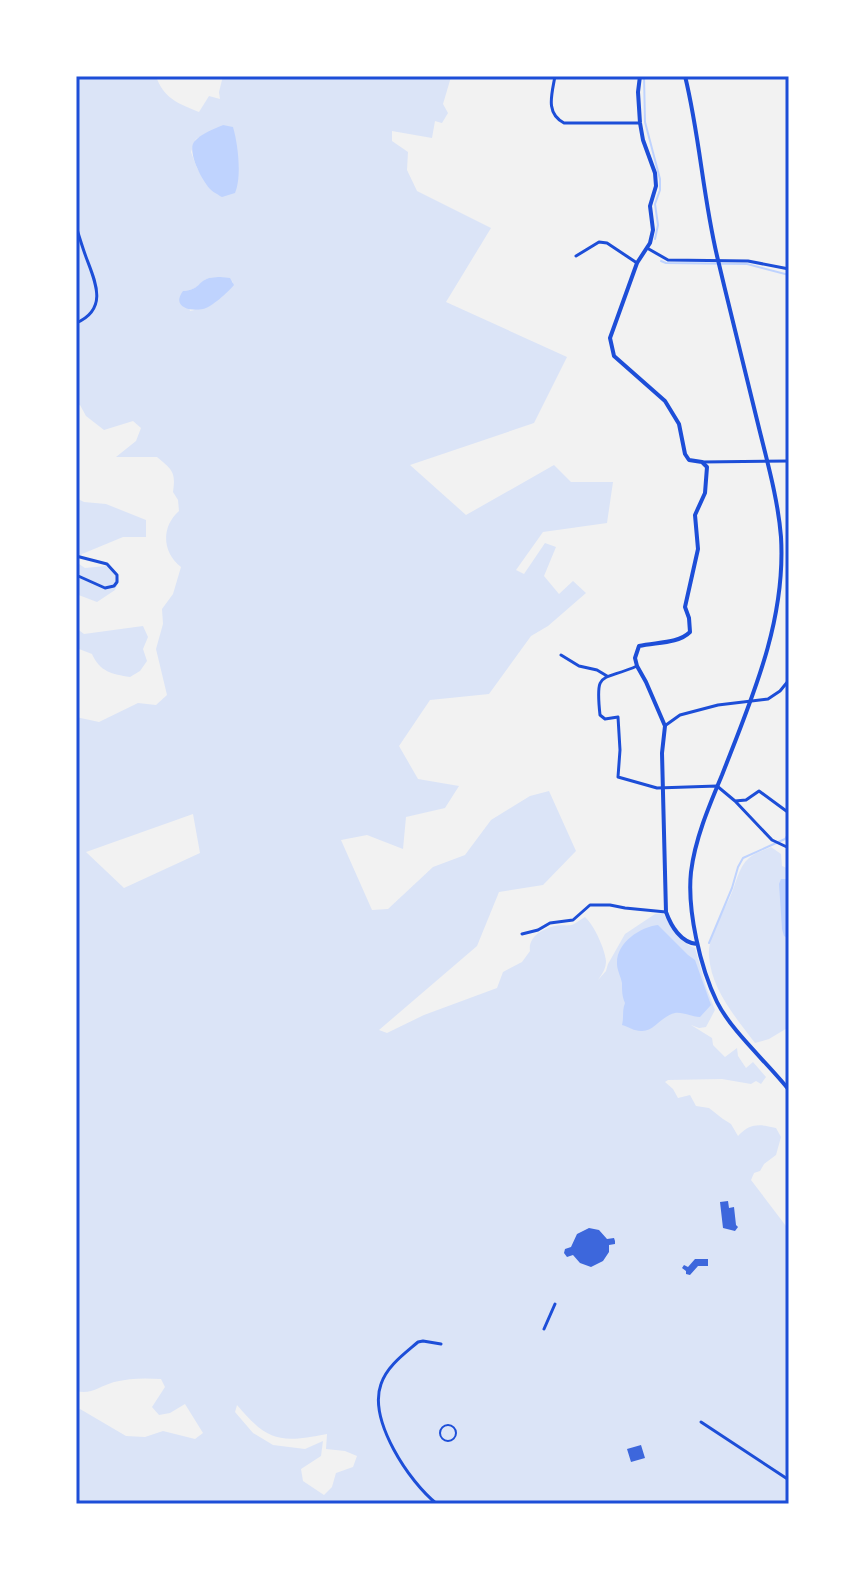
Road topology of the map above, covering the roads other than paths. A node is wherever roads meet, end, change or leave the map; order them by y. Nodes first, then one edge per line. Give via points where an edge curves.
1 (555, 76) edge
2 (640, 76) edge
3 (685, 76) edge
4 (640, 123) junction
5 (76, 226) edge
6 (647, 248) junction
7 (576, 256) dead end
8 (718, 260) junction
9 (637, 263) junction
10 (789, 269) edge
11 (76, 323) edge
12 (767, 461) junction
13 (789, 461) edge
14 (702, 462) junction
15 (76, 556) edge
16 (76, 575) edge
17 (561, 655) dead end
18 (637, 666) junction
19 (607, 676) junction
20 (789, 680) edge
21 (750, 702) junction
22 (665, 726) junction
23 (717, 786) junction
24 (664, 789) junction
25 (735, 801) junction
26 (789, 813) edge
27 (789, 848) edge
28 (666, 912) junction
29 (522, 934) dead end
30 (697, 944) junction
31 (789, 1090) edge
32 (555, 1304) dead end
33 (544, 1329) dead end
34 (441, 1344) dead end
35 (701, 1422) dead end
36 (456, 1435) joint
37 (789, 1480) edge
38 (437, 1504) edge

1 - 4 street via 551,106 558,120
2 - 4 main road
3 - 8 main road
4 - 6 main road via 656,186
5 - 11 street via 97,297 89,315
6 - 8 street via 668,260
6 - 9 main road
7 - 9 street via 599,242
8 - 10 street
8 - 12 main road
9 - 14 main road via 610,338 614,356 665,401 679,424 685,454
12 - 13 street
12 - 14 street
12 - 21 main road via 781,537 780,585 776,620
14 - 18 main road via 707,467 705,493 695,515 698,549 685,607 690,632 639,646
15 - 16 street via 107,564 117,582 105,588
17 - 19 street
18 - 19 street
18 - 22 main road
19 - 24 street via 596,699 600,715 618,717 618,777
20 - 21 street via 768,699
21 - 22 street via 680,715
21 - 23 main road
22 - 24 main road
23 - 24 street
23 - 25 street
23 - 30 main road via 691,872
24 - 28 main road
25 - 26 street via 759,791
25 - 27 street via 772,840
28 - 29 street via 590,905 573,920
28 - 30 main road via 679,935
30 - 31 main road via 717,1003
32 - 33 street
34 - 38 street via 418,1342 394,1363 380,1385 378,1402 383,1427 398,1455
35 - 37 street
36 - 36 street via 450,1425 439,1431 446,1441

